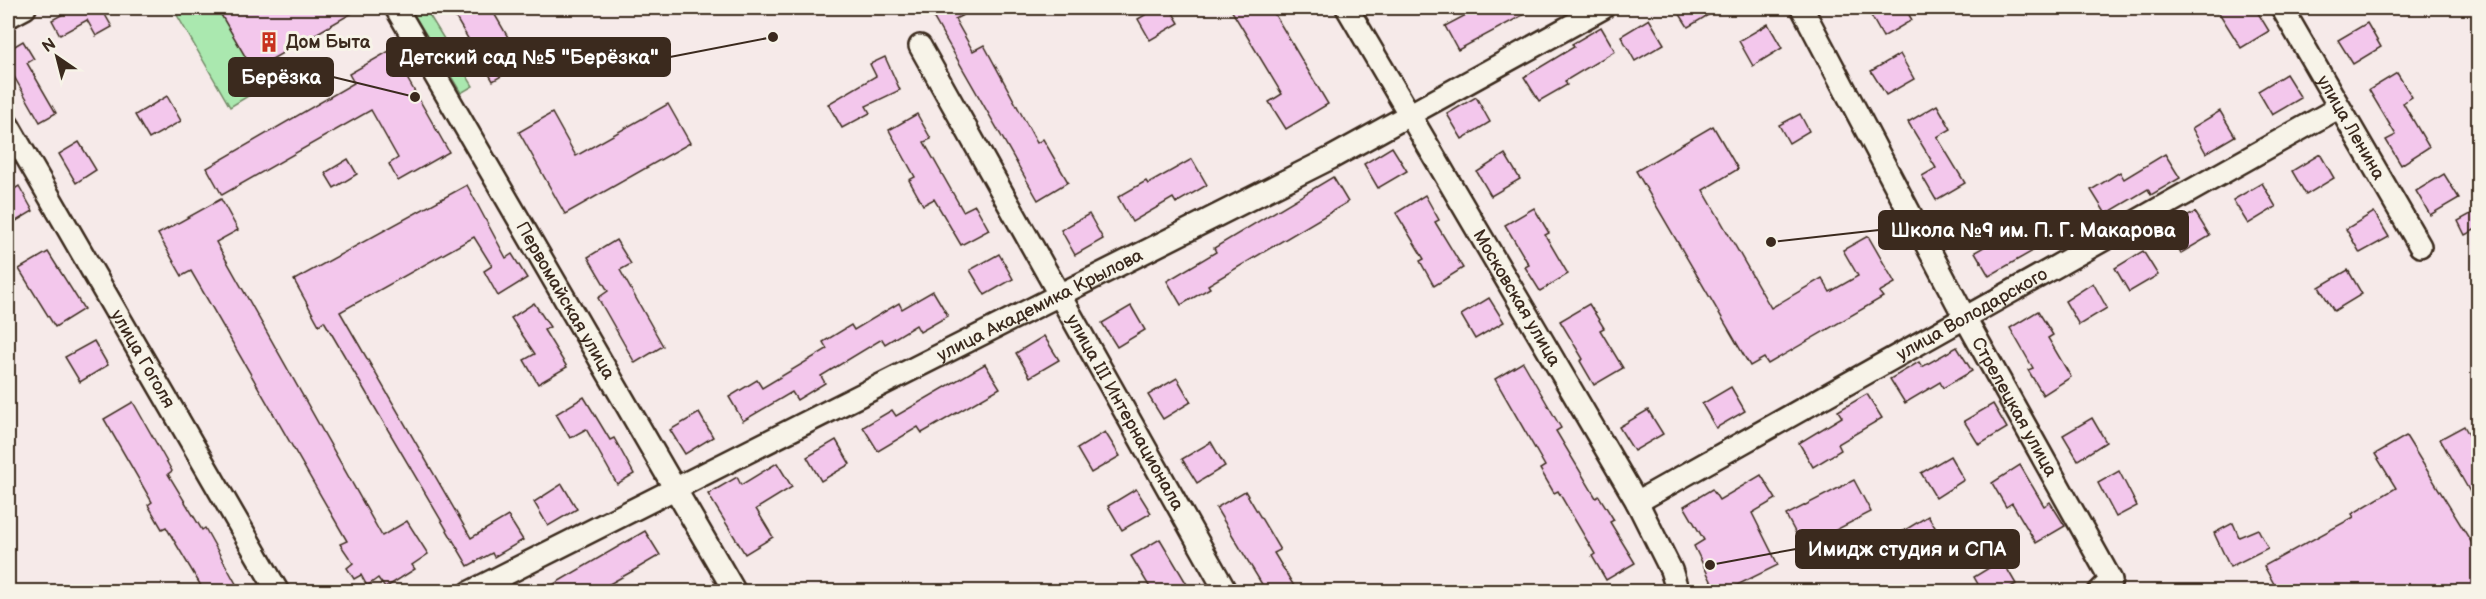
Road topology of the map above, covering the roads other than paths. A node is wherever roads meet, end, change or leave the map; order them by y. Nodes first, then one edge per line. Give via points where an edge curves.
1 (25, 8) edge
2 (396, 8) edge
3 (1347, 8) edge
4 (1603, 8) edge
5 (1802, 8) edge
6 (2282, 8) edge
7 (8, 17) edge
8 (920, 46) dead end
9 (2338, 108) junction
10 (1410, 113) junction
11 (8, 125) edge
12 (2420, 246) dead end
13 (1060, 293) junction
14 (1964, 316) junction
15 (676, 489) junction
16 (1637, 502) junction
17 (2105, 586) edge
18 (278, 591) edge
19 (470, 591) edge
20 (735, 591) edge
21 (1226, 591) edge
22 (1678, 591) edge

1 - 7 street
2 - 15 street, Первомайская улица
3 - 10 street, Московская улица
4 - 10 street, улица Академика Крылова
5 - 14 street, Стрелецкая улица
6 - 9 street, улица Ленина
8 - 13 street, улица III Интернационала
9 - 12 street, улица Ленина
9 - 14 street, улица Володарского
10 - 13 street, улица Академика Крылова via 1331,158
10 - 16 street, Московская улица
11 - 18 street, улица Гоголя
13 - 15 street, улица Академика Крылова
13 - 21 street, улица III Интернационала
14 - 16 street, улица Володарского
14 - 17 street, Стрелецкая улица
15 - 19 street, улица Академика Крылова
15 - 20 street, Первомайская улица
16 - 22 street, Московская улица

